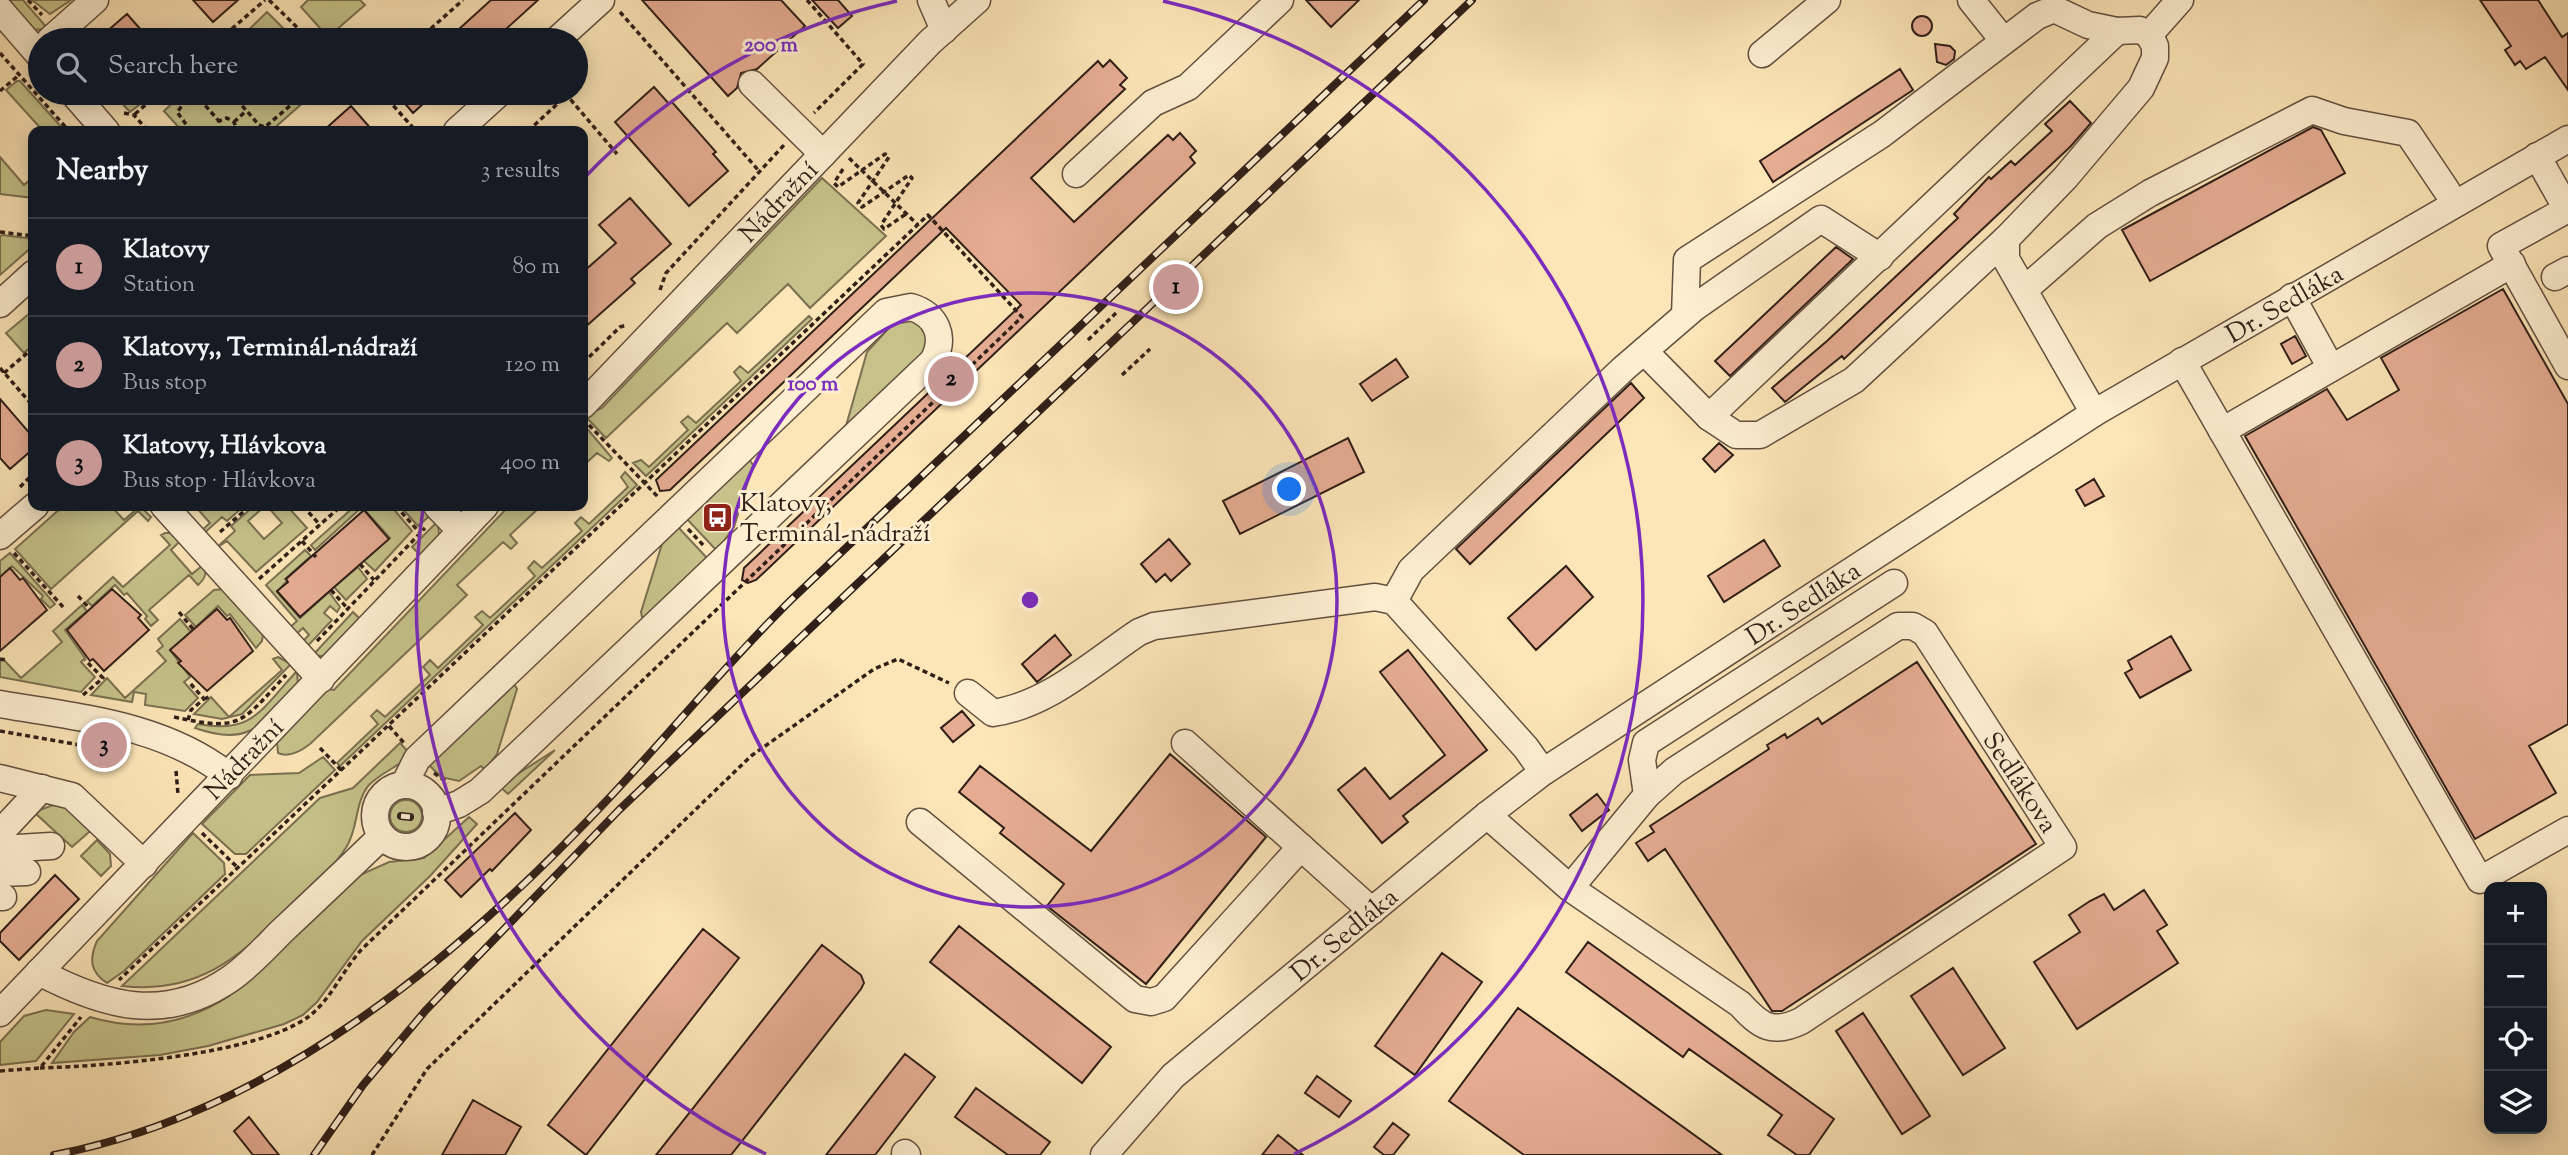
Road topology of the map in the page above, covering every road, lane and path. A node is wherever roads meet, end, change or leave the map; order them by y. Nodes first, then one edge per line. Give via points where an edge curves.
1 (95, 0) edge
2 (267, 0) edge
3 (463, 0) edge
4 (807, 0) edge
5 (931, 0) edge
6 (977, 0) edge
7 (1280, 0) edge
8 (1827, 0) edge
9 (1971, 0) edge
10 (2180, 0) edge
11 (609, 5) edge
12 (0, 10) edge
13 (65, 28) edge
14 (233, 28) edge
15 (297, 28) edge
16 (432, 28) edge
17 (575, 28) edge
18 (944, 30) junction
19 (2117, 31) junction
20 (2148, 35) junction
21 (28, 36) edge
22 (2003, 40) junction
23 (0, 53) edge
24 (1762, 54) dead end
25 (19, 75) junction
26 (752, 84) dead end
27 (28, 85) edge
28 (0, 92) edge
29 (46, 105) edge
30 (84, 105) edge
31 (108, 105) edge
32 (144, 105) edge
33 (183, 105) edge
34 (204, 105) edge
35 (242, 105) edge
36 (292, 105) edge
37 (393, 105) edge
38 (486, 105) edge
39 (555, 105) edge
40 (575, 105) edge
41 (246, 110) junction
42 (125, 118) edge
43 (219, 121) junction
44 (234, 122) junction
45 (65, 126) edge
46 (103, 126) edge
47 (187, 126) edge
48 (218, 126) edge
49 (235, 126) edge
50 (260, 126) edge
51 (267, 126) edge
52 (412, 126) edge
53 (463, 126) edge
54 (533, 126) edge
55 (798, 130) junction
56 (2568, 139) edge
57 (617, 154) dead end
58 (823, 154) junction
59 (2538, 156) junction
60 (759, 171) junction
61 (863, 171) junction
62 (1076, 174) dead end
63 (873, 181) junction
64 (2447, 191) dead end
65 (884, 192) junction
66 (896, 203) junction
67 (2568, 209) edge
68 (907, 214) junction
69 (918, 225) junction
70 (0, 232) edge
71 (28, 235) edge
72 (2006, 239) junction
73 (1880, 257) junction
74 (2512, 264) junction
75 (28, 279) edge
76 (2024, 290) junction
77 (2292, 297) junction
78 (652, 300) dead end
79 (0, 304) edge
80 (1116, 313) dead end
81 (1685, 315) junction
82 (1022, 317) dead end
83 (637, 321) dead end
84 (1088, 340) dead end
85 (1150, 349) dead end
86 (1644, 351) junction
87 (28, 352) edge
88 (588, 358) edge
89 (2182, 362) junction
90 (2568, 366) edge
91 (0, 368) edge
92 (2331, 368) junction
93 (4, 373) junction
94 (1122, 375) dead end
95 (588, 393) edge
96 (28, 399) edge
97 (2094, 413) junction
98 (1709, 416) junction
99 (2222, 431) junction
100 (31, 511) edge
101 (168, 511) edge
102 (244, 511) edge
103 (307, 511) edge
104 (335, 511) edge
105 (400, 511) edge
106 (437, 511) edge
107 (442, 511) edge
108 (480, 511) edge
109 (320, 525) junction
110 (461, 531) junction
111 (420, 533) junction
112 (302, 541) junction
113 (5, 542) edge
114 (201, 548) junction
115 (316, 557) dead end
116 (360, 564) dead end
117 (374, 580) junction
118 (1894, 583) dead end
119 (331, 590) dead end
120 (242, 594) junction
121 (78, 596) dead end
122 (1394, 601) junction
123 (64, 608) dead end
124 (90, 609) dead end
125 (348, 609) junction
126 (178, 612) dead end
127 (193, 629) dead end
128 (85, 660) dead end
129 (300, 660) junction
130 (321, 679) junction
131 (190, 682) dead end
132 (968, 693) joint
133 (211, 696) dead end
134 (204, 699) junction
135 (95, 700) dead end
136 (0, 704) edge
137 (162, 714) dead end
138 (188, 720) junction
139 (389, 726) junction
140 (0, 731) edge
141 (1185, 743) dead end
142 (320, 748) dead end
143 (131, 754) dead end
144 (417, 759) junction
145 (342, 772) junction
146 (1543, 772) junction
147 (229, 776) junction
148 (2, 780) edge
149 (491, 780) junction
150 (404, 785) junction
151 (451, 785) dead end
152 (42, 788) junction
153 (1647, 795) junction
154 (513, 803) dead end
155 (436, 812) junction
156 (1487, 815) junction
157 (187, 819) junction
158 (920, 822) dead end
159 (2568, 830) edge
160 (0, 832) edge
161 (382, 836) junction
162 (1301, 846) junction
163 (0, 849) edge
164 (0, 861) edge
165 (144, 864) junction
166 (17, 877) edge
167 (1570, 888) junction
168 (1372, 911) junction
169 (39, 972) junction
170 (0, 1013) edge
171 (372, 1155) edge
172 (1104, 1155) edge

1 - 13 street
2 - 14 path
2 - 15 path
3 - 16 path
4 - 55 path via 863,64
5 - 18 street
6 - 18 street, Nádražní
7 - 62 street via 1188,87 1153,103
8 - 24 street
9 - 22 street
10 - 20 street
11 - 17 street
11 - 60 path
12 - 21 street
18 - 58 street, Nádražní
19 - 20 street via 2140,30
19 - 22 street via 2083,24 2054,9
19 - 73 street
20 - 72 street via 2155,58 2141,88
22 - 81 street via 1882,134 1687,260
23 - 25 path
25 - 27 path
25 - 28 path
26 - 55 street
29 - 45 path
30 - 46 street
31 - 42 street
32 - 42 path
33 - 47 path via 177,112
34 - 43 path
35 - 41 path
36 - 51 path
37 - 52 path
38 - 53 street
39 - 54 path
40 - 57 path
41 - 44 path
41 - 50 path
43 - 44 path via 227,118
43 - 48 path
44 - 49 path
55 - 58 street
55 - 60 path
56 - 59 street, Dr. Sedláka
58 - 95 street, Nádražní
59 - 67 street
59 - 77 street, Dr. Sedláka
60 - 78 path via 666,273
61 - 61 path via 838,187 834,183 850,159
61 - 63 path
61 - 63 path via 885,153 889,157
63 - 65 path
63 - 65 path via 858,203 862,206
64 - 76 street via 2409,133 2312,110 2170,182 2097,226
65 - 66 path
65 - 66 path via 909,175 912,178
66 - 68 path
66 - 68 path via 881,225 884,229
67 - 74 street via 2501,246
68 - 69 path
69 - 82 path via 928,215
69 - 139 path
70 - 71 path
72 - 76 street via 2007,259
72 - 98 street via 1854,380 1798,416 1760,435 1736,435
73 - 81 street via 1821,219
73 - 98 street
74 - 90 street
74 - 92 street
75 - 79 street
76 - 97 street
77 - 89 street, Dr. Sedláka
77 - 92 street
80 - 84 path
81 - 86 street
83 - 88 path via 620,327
85 - 94 path
86 - 98 street
86 - 122 street via 1411,570
87 - 93 path
89 - 97 street, Dr. Sedláka
89 - 99 street
91 - 93 path
92 - 99 street
93 - 96 path
97 - 146 street, Dr. Sedláka
99 - 159 street via 2480,880
100 - 113 street
101 - 114 street
102 - 114 path
103 - 109 path
104 - 109 path
105 - 111 path
106 - 111 path
107 - 110 street
108 - 110 street, Nádražní
109 - 112 path
110 - 130 street, Nádražní
111 - 117 path
112 - 115 path
112 - 120 path
113 - 123 path
114 - 120 street
116 - 117 path
117 - 125 path
118 - 153 street via 1646,743 1642,760
119 - 125 path
120 - 129 street
121 - 124 path
122 - 132 street via 1375,597 1154,626 1038,700 1016,709 993,713
122 - 146 street
125 - 129 path
126 - 127 path
128 - 135 path via 104,678 81,697
129 - 130 street
129 - 138 path via 244,719 224,724
130 - 147 street, Nádražní
131 - 134 path
132 - 171 path via 898,659 874,669 751,756 427,1069
133 - 134 path
134 - 138 path via 191,710
136 - 147 street via 164,738
137 - 138 path
139 - 144 path
139 - 145 path
140 - 143 path
141 - 162 street
142 - 145 path
144 - 149 street via 886,312 902,306 920,310 936,325 939,350 933,361
144 - 150 street
144 - 151 path
145 - 157 path via 238,868
146 - 156 street, Dr. Sedláka
147 - 157 street, Nádražní
148 - 152 street
149 - 154 path
149 - 155 street via 467,800
150 - 155 street via 427,793
150 - 161 street via 386,791 377,804 374,819
152 - 160 street
152 - 165 street via 72,796
153 - 167 street, Sedlákova
153 - 167 street, Sedlákova via 1674,771 1898,626 1913,626 1924,633 2063,847 1801,1021 1774,1030 1759,1024 1740,1004
155 - 161 street via 434,828 417,845 398,846
156 - 167 street, Sedlákova
156 - 168 street, Dr. Sedláka
157 - 165 street, Nádražní
158 - 162 street via 1135,999 1151,1002 1164,998
161 - 169 street via 239,972 193,998 156,1006 125,1006 87,996
162 - 168 street
163 - 166 street
164 - 166 street
165 - 169 street, Nádražní
168 - 172 street, Dr. Sedláka via 1173,1076
169 - 170 street, Nádražní

